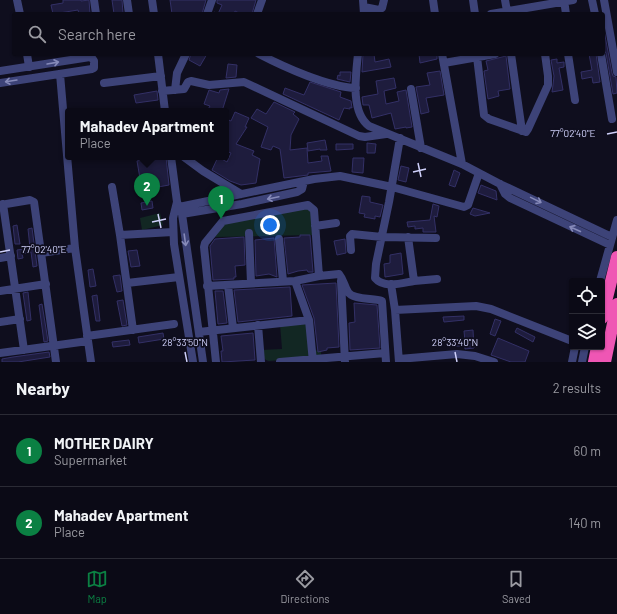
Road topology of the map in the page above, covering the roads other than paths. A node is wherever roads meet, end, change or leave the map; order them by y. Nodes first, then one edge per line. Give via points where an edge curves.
1 (17, 0) edge
2 (94, 0) edge
3 (127, 0) edge
4 (152, 0) edge
5 (212, 0) edge
6 (262, 0) edge
7 (384, 0) edge
8 (433, 0) edge
9 (473, 0) edge
10 (505, 0) edge
11 (573, 0) edge
12 (592, 0) edge
13 (604, 0) edge
14 (564, 1) edge
15 (533, 3) edge
16 (364, 7) edge
17 (507, 11) junction
18 (20, 12) edge
19 (96, 12) edge
20 (129, 12) edge
21 (154, 12) edge
22 (208, 12) edge
23 (258, 12) edge
24 (435, 12) edge
25 (476, 12) edge
26 (502, 12) edge
27 (566, 12) edge
28 (594, 12) edge
29 (607, 35) edge
30 (27, 56) edge
31 (158, 56) edge
32 (185, 56) edge
33 (263, 56) edge
34 (358, 56) edge
35 (442, 56) edge
36 (483, 56) edge
37 (511, 56) edge
38 (545, 56) edge
39 (568, 56) edge
40 (601, 56) edge
41 (477, 57) junction
42 (444, 63) junction
43 (29, 67) junction
44 (0, 71) edge
45 (617, 72) edge
46 (60, 74) junction
47 (161, 76) junction
48 (0, 83) edge
49 (104, 83) dead end
50 (356, 88) junction
51 (411, 89) dead end
52 (175, 90) junction
53 (162, 91) junction
54 (575, 100) dead end
55 (165, 108) edge
56 (612, 119) dead end
57 (522, 131) junction
58 (65, 132) edge
59 (388, 134) junction
60 (400, 138) junction
61 (421, 148) junction
62 (67, 160) edge
63 (171, 160) edge
64 (188, 160) edge
65 (462, 164) junction
66 (479, 173) junction
67 (304, 181) junction
68 (392, 186) junction
69 (112, 187) dead end
70 (244, 193) junction
71 (247, 203) junction
72 (2, 204) edge
73 (179, 208) junction
74 (617, 220) edge
75 (336, 223) dead end
76 (315, 226) junction
77 (3, 228) edge
78 (173, 232) junction
79 (249, 232) dead end
80 (120, 235) junction
81 (382, 237) junction
82 (408, 237) junction
83 (436, 238) dead end
84 (279, 239) dead end
85 (611, 241) junction
86 (75, 248) junction
87 (351, 250) dead end
88 (41, 252) junction
89 (11, 256) junction
90 (617, 257) edge
91 (0, 258) edge
92 (319, 276) junction
93 (341, 276) junction
94 (179, 277) junction
95 (601, 278) edge
96 (437, 279) dead end
97 (283, 281) junction
98 (295, 281) junction
99 (414, 281) junction
100 (127, 283) junction
101 (251, 283) junction
102 (46, 284) junction
103 (391, 284) junction
104 (228, 285) junction
105 (208, 286) junction
106 (16, 288) junction
107 (0, 291) edge
108 (617, 304) edge
109 (395, 310) junction
110 (603, 314) edge
111 (20, 319) junction
112 (309, 320) junction
113 (0, 322) edge
114 (174, 324) dead end
115 (258, 325) junction
116 (232, 328) junction
117 (133, 330) junction
118 (213, 330) junction
119 (199, 332) junction
120 (88, 338) junction
121 (569, 340) edge
122 (54, 346) junction
123 (24, 350) junction
124 (574, 350) edge
125 (584, 350) edge
126 (596, 350) edge
127 (0, 353) edge
128 (385, 353) junction
129 (464, 358) edge
130 (345, 359) edge
131 (399, 360) edge
132 (417, 360) edge
133 (313, 361) edge
134 (56, 362) edge
135 (91, 362) edge
136 (193, 362) edge
137 (203, 362) edge
138 (216, 362) edge
139 (261, 362) edge
140 (280, 362) edge
141 (386, 362) edge
142 (493, 362) edge
143 (572, 362) edge
144 (582, 362) edge
145 (594, 362) edge
146 (606, 362) edge

1 - 18 street
2 - 19 street
3 - 20 street
4 - 21 street
5 - 22 street
6 - 23 street
7 - 16 street via 379,10
8 - 24 street
9 - 25 street
10 - 17 street
11 - 14 street
12 - 28 street
13 - 29 street
14 - 15 street
14 - 27 street
15 - 17 street
17 - 26 street
29 - 45 street
30 - 43 street
31 - 47 street
32 - 52 street via 176,74
33 - 50 street via 308,76
34 - 50 street
35 - 42 street
36 - 41 street
37 - 57 street
38 - 57 street via 548,85 527,132
39 - 54 street
40 - 56 street
41 - 42 street
41 - 57 street via 484,115
42 - 65 street
43 - 44 street
43 -> 46 street via 90,57 94,61 92,69
46 -> 48 street
46 - 58 street
47 - 49 street
47 - 53 street
50 - 59 street via 358,111 365,123
51 - 61 street
52 - 53 street
52 - 59 street via 184,89 188,82 209,85 241,81 359,136
53 - 55 street
59 - 60 street
60 - 61 street
60 - 68 street
61 - 65 street
62 - 86 street
63 - 73 street
64 - 70 street
65 - 66 street
66 - 68 street via 466,206
66 - 85 street via 500,184 510,198
67 - 68 street via 340,176
67 - 70 street
67 -> 71 street via 302,189 297,192
68 - 81 street
69 - 80 street
70 - 71 street
70 - 73 street
71 - 73 street
72 - 77 street
72 - 88 street via 30,200 34,202
73 - 78 street via 173,218
73 -> 119 street
74 - 85 street
75 - 76 street
76 - 92 street
76 - 105 street via 314,210 308,205 223,221 204,247
77 - 89 street
78 - 80 street
78 - 94 street
79 - 101 street
80 - 100 street
81 - 82 street
81 - 87 street via 351,235
81 - 103 street via 375,278 378,283
82 - 83 street
82 - 99 street
84 - 97 street
85 - 95 street
86 - 88 street
86 - 120 street
88 - 102 street
89 - 91 street
89 - 106 street
90 - 110 highway
92 - 93 street
92 - 98 street
93 - 128 street via 348,293 352,296 382,302
93 - 130 street
94 - 100 street
94 - 136 street
96 - 99 street
97 - 98 street
97 - 101 street
98 - 112 street
99 - 103 street
100 - 117 street
101 - 104 street
102 - 106 street
102 - 122 street
103 - 109 street
104 - 105 street
104 - 116 street
105 - 118 street
106 - 107 street
106 - 111 street
108 - 146 highway
109 - 121 street via 476,306 491,309
109 - 131 street
111 - 113 street
111 - 123 street
112 - 115 street
112 - 133 street
114 - 117 street
115 - 116 street
115 - 139 street
116 - 118 street
117 - 120 street
118 - 119 street
118 - 138 street
119 - 137 street
120 - 122 street
120 - 135 street
122 - 123 street
122 - 134 street
123 - 127 street
124 - 143 street
125 - 144 street
126 - 145 highway
128 - 130 street
128 - 141 street
129 - 132 street via 447,354
129 - 142 street via 475,356
130 - 133 street
131 - 132 street
133 - 140 street

